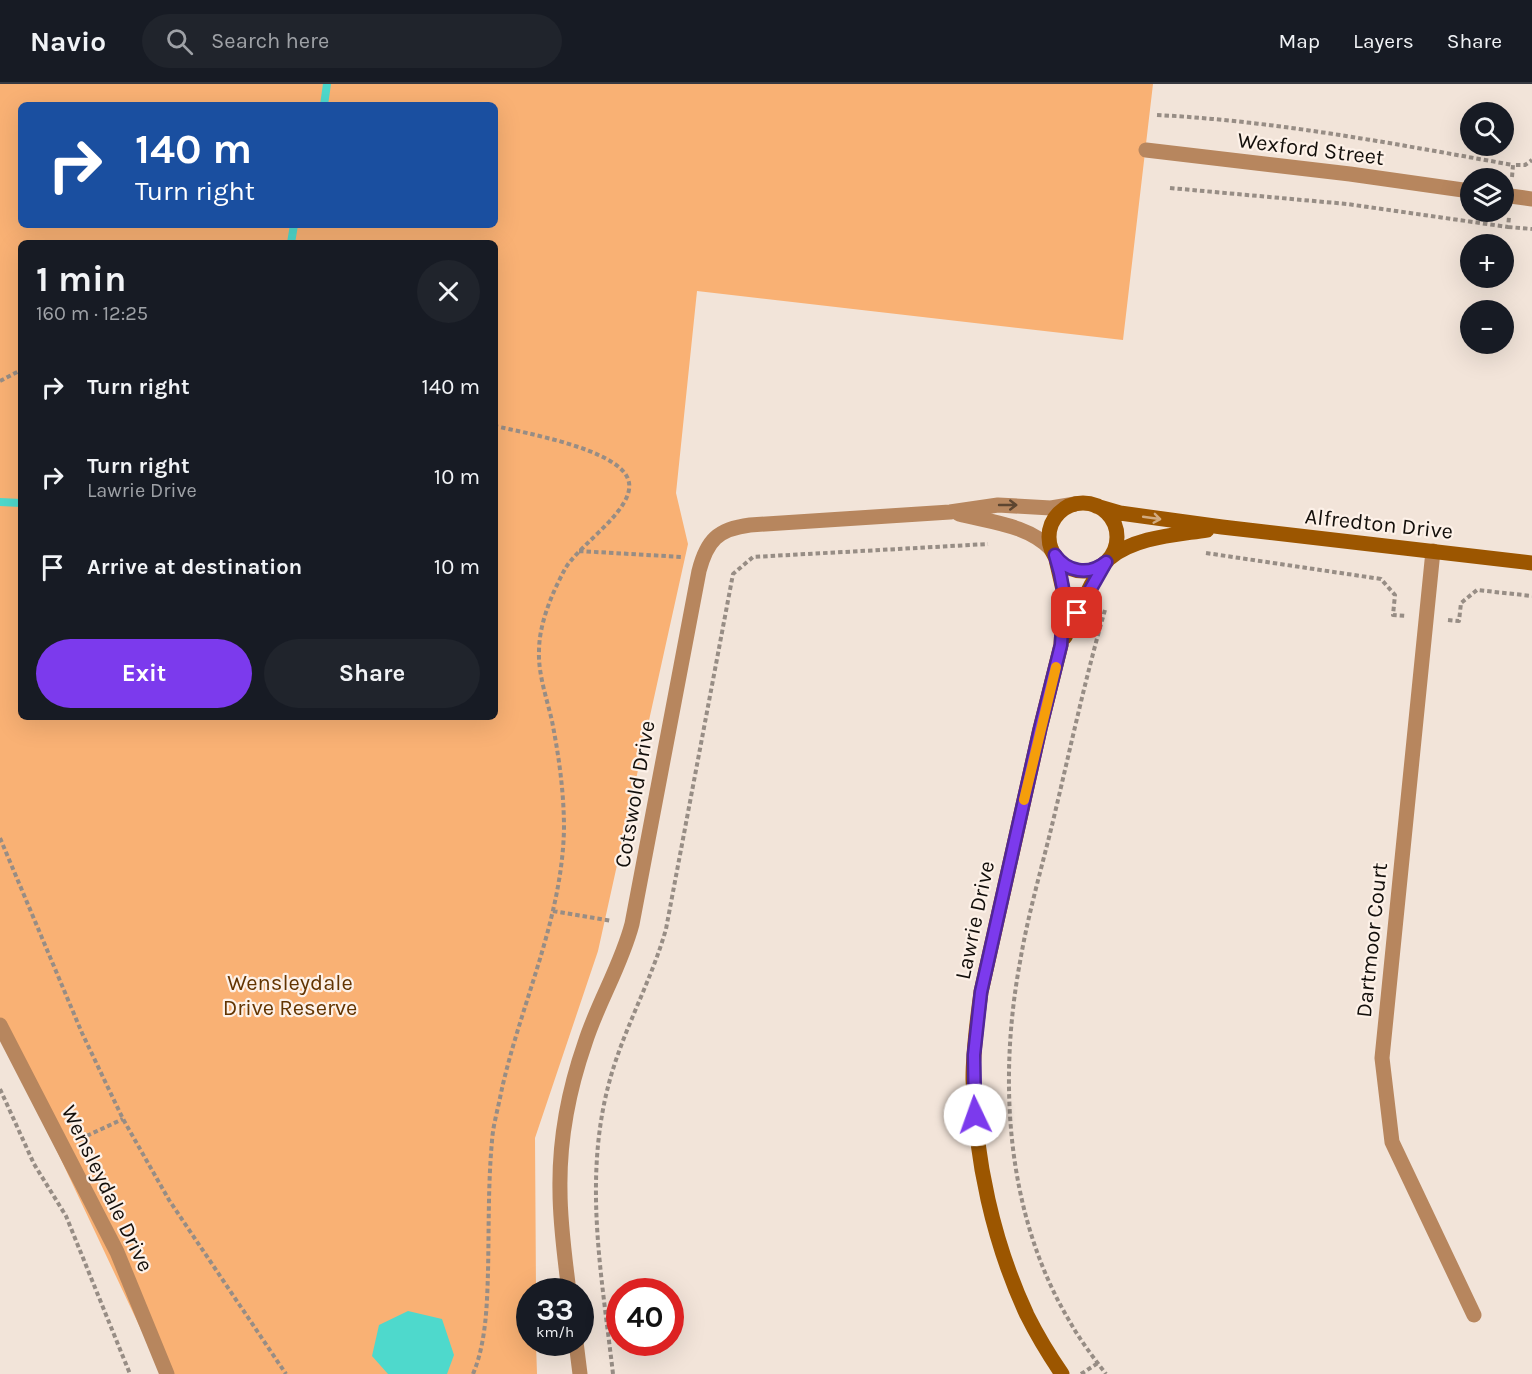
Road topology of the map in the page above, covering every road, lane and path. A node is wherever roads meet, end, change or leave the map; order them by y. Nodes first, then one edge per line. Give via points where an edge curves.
1 (1157, 115) dead end
2 (1146, 150) dead end
3 (1532, 160) edge
4 (1513, 165) junction
5 (1512, 168) edge
6 (1170, 188) dead end
7 (1460, 190) edge
8 (1514, 197) edge
9 (1532, 199) edge
10 (1508, 222) edge
11 (1508, 227) junction
12 (1532, 230) edge
13 (18, 372) edge
14 (0, 381) edge
15 (498, 427) edge
16 (1075, 504) junction
17 (1096, 506) junction
18 (950, 512) junction
19 (1222, 527) junction
20 (999, 544) dead end
21 (578, 551) junction
22 (1433, 551) junction
23 (1053, 553) junction
24 (1200, 553) dead end
25 (702, 558) junction
26 (1107, 560) junction
27 (1532, 562) edge
28 (1532, 596) edge
29 (1085, 597) junction
30 (1426, 618) junction
31 (1061, 645) junction
32 (0, 838) edge
33 (553, 911) junction
34 (632, 924) junction
35 (0, 1025) edge
36 (0, 1089) edge
37 (567, 1278) edge
38 (1474, 1315) dead end
39 (578, 1356) edge
40 (1098, 1363) junction
41 (130, 1374) edge
42 (167, 1374) edge
43 (286, 1374) edge
44 (472, 1374) edge
45 (580, 1374) edge
46 (613, 1374) edge
47 (1062, 1374) edge
48 (1082, 1374) edge
49 (1106, 1374) edge

1 - 4 path via 1308,130
2 - 7 street, Wexford Street
3 - 4 path via 1525,165
4 - 5 path
6 - 11 path via 1347,204
8 - 9 street
10 - 11 path
11 - 12 path
13 - 14 path
15 - 21 path via 579,447 612,462 626,474 629,493 620,510
16 - 17 street
18 -> 16 street, Cotswold Drive via 998,505
16 - 23 street via 1054,520 1049,535
17 -> 19 street, Alfredton Drive
17 - 26 street via 1116,528 1116,544
18 - 23 street, Cotswold Drive via 1029,533 1041,539
18 - 25 street, Cotswold Drive via 740,526 718,535
19 - 22 street, Alfredton Drive
19 - 26 street, Alfredton Drive via 1145,542 1120,550
20 - 46 path via 753,556 733,574 666,929 614,1064 598,1134 594,1203
21 - 25 path
21 - 33 path via 557,586 538,653 557,747 564,807 562,860
22 - 27 street, Alfredton Drive
22 - 30 street, Dartmoor Court
23 - 26 street via 1066,566 1081,570 1096,568
23 - 31 street, Lawrie Drive via 1064,594
24 - 30 path via 1381,579 1395,595 1393,615
25 - 34 street, Cotswold Drive
26 - 29 street, Lawrie Drive
28 - 30 path via 1477,590 1461,603 1459,621
29 - 31 street, Lawrie Drive
29 - 40 path via 1107,600 1020,962 1011,1026 1008,1105 1015,1165 1031,1233 1065,1313
30 - 38 street, Dartmoor Court via 1382,1058 1392,1142
31 - 47 street, Lawrie Drive via 981,992 973,1077 983,1176 1005,1259 1027,1315
32 - 43 path via 82,1033 123,1119 170,1200
33 - 34 path
33 - 44 path via 505,1074 492,1138 487,1295 481,1346
34 - 37 street, Cotswold Drive via 584,1044 567,1112 560,1189
35 - 42 street, Wensleydale Drive via 117,1252
36 - 41 path via 34,1164 66,1216
39 - 45 street
40 - 48 path
40 - 49 path

